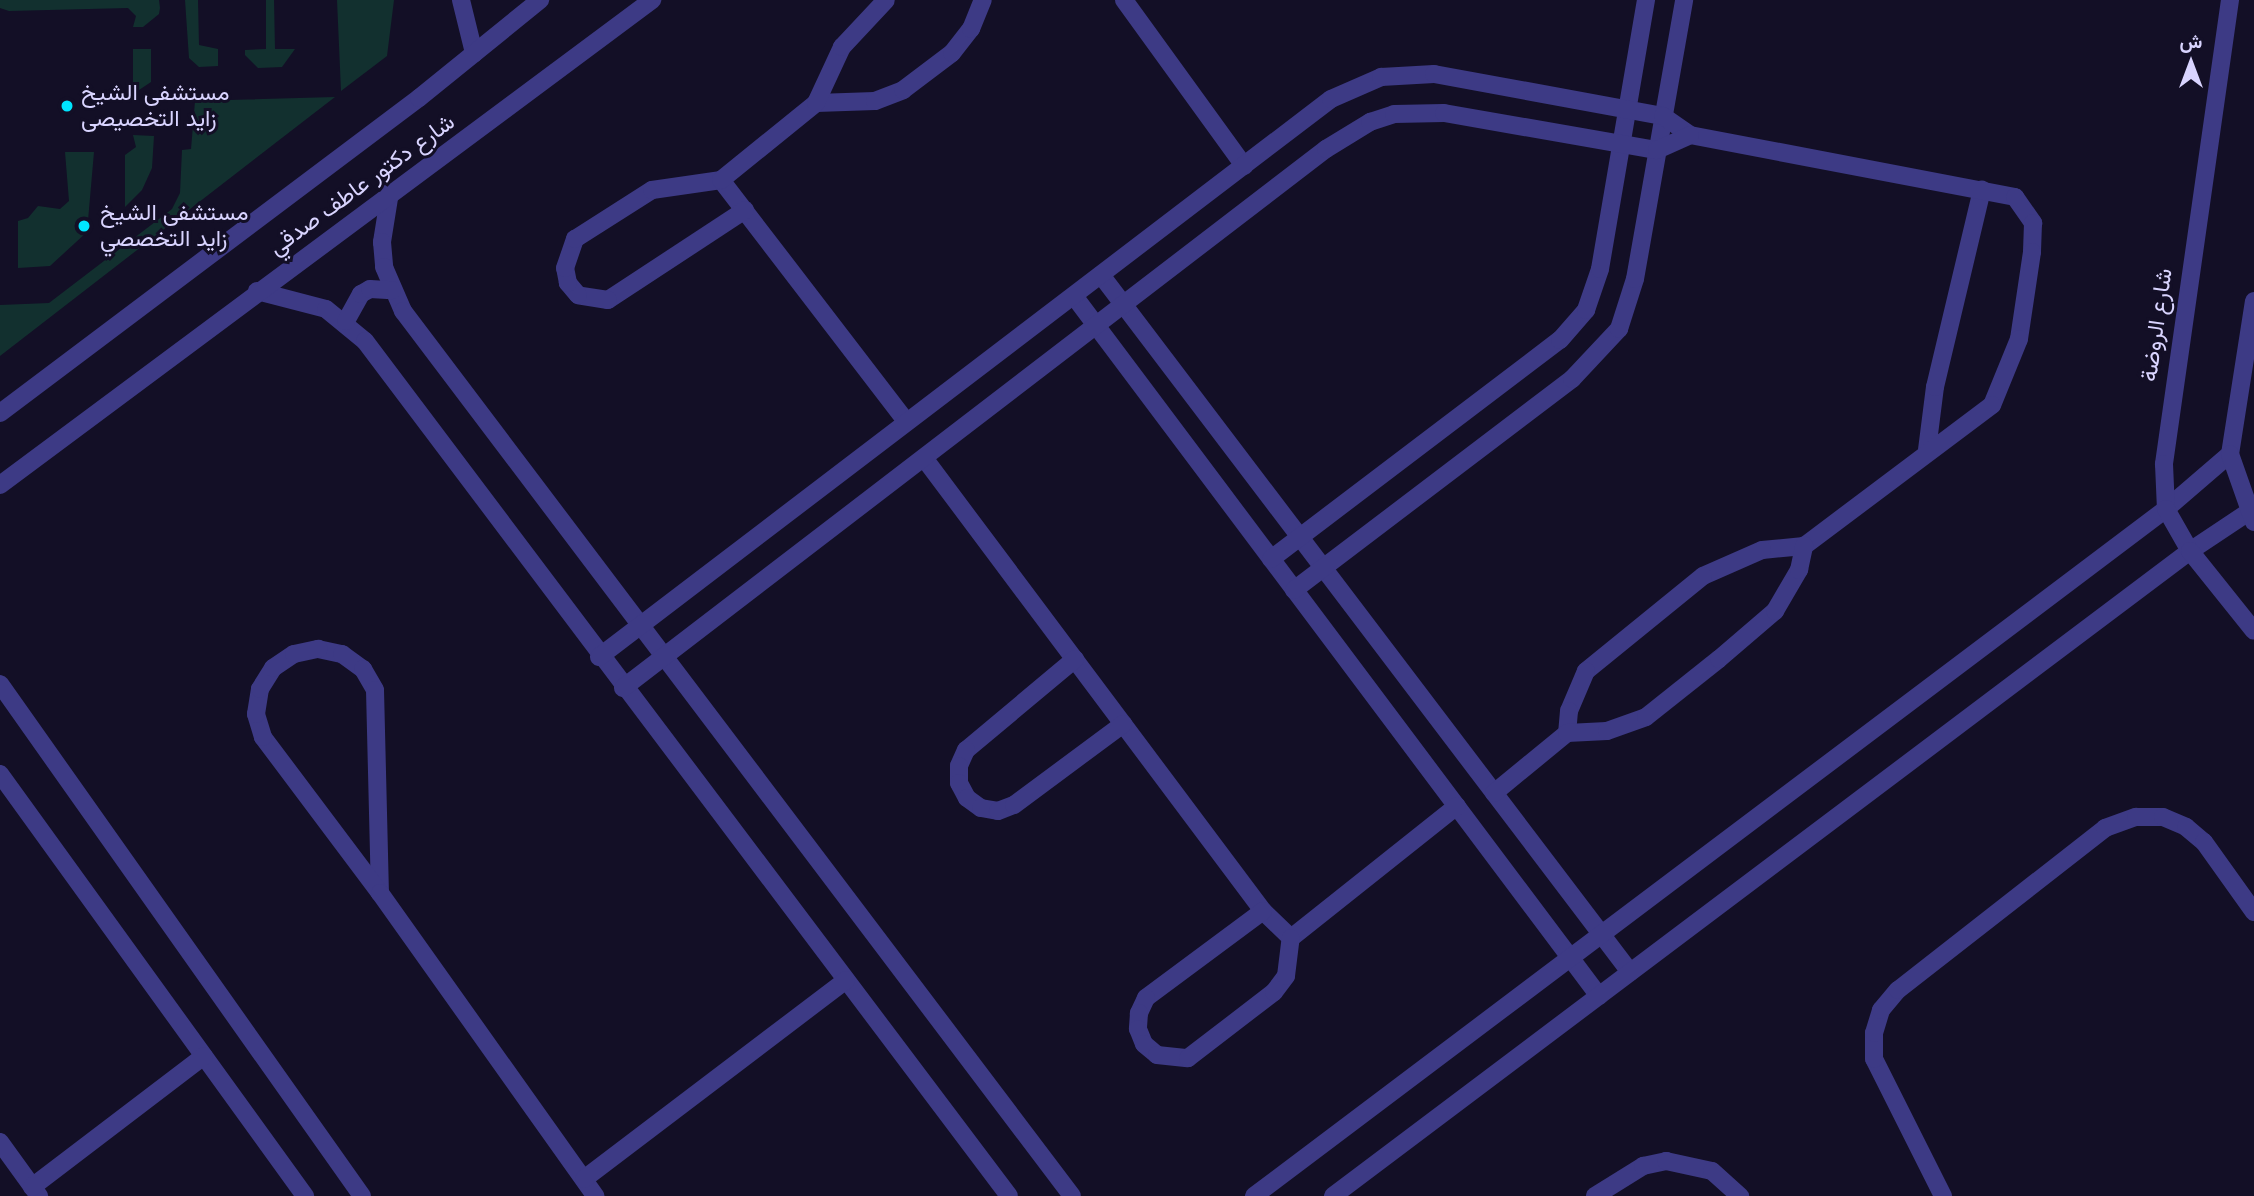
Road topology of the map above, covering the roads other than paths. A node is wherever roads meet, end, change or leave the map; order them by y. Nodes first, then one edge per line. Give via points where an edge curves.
1 (461, 0) edge
2 (540, 0) edge
3 (652, 0) edge
4 (886, 0) edge
5 (983, 0) edge
6 (1124, 0) edge
7 (1646, 0) edge
8 (1684, 0) edge
9 (2230, 0) edge
10 (474, 53) junction
11 (816, 103) junction
12 (1627, 109) junction
13 (1663, 116) junction
14 (1689, 135) junction
15 (1621, 144) junction
16 (1657, 150) junction
17 (1244, 166) junction
18 (721, 180) junction
19 (1982, 190) junction
20 (390, 191) junction
21 (745, 210) junction
22 (1101, 275) junction
23 (392, 290) junction
24 (257, 291) junction
25 (1074, 296) junction
26 (2254, 301) edge
27 (1124, 304) junction
28 (346, 321) junction
29 (1096, 326) junction
30 (0, 413) edge
31 (907, 422) junction
32 (1927, 450) junction
33 (2231, 454) junction
34 (924, 458) junction
35 (0, 485) edge
36 (2166, 509) junction
37 (2251, 518) edge
38 (1300, 536) junction
39 (1804, 546) junction
40 (2190, 551) junction
41 (1271, 559) junction
42 (1324, 567) junction
43 (1294, 590) junction
44 (641, 625) junction
45 (2254, 631) edge
46 (665, 656) junction
47 (599, 657) junction
48 (1074, 660) junction
49 (0, 684) edge
50 (624, 688) junction
51 (1123, 724) junction
52 (1567, 733) junction
53 (0, 774) edge
54 (1494, 793) junction
55 (1457, 806) junction
56 (380, 893) junction
57 (1263, 911) junction
58 (2254, 912) edge
59 (1602, 934) junction
60 (1291, 938) junction
61 (1571, 957) junction
62 (1630, 972) junction
63 (846, 981) junction
64 (1599, 996) junction
65 (204, 1056) junction
66 (0, 1142) edge
67 (584, 1179) junction
68 (36, 1191) edge
69 (305, 1196) edge
70 (362, 1196) edge
71 (595, 1196) edge
72 (1009, 1196) edge
73 (1072, 1196) edge
74 (1254, 1196) edge
75 (1333, 1196) edge
76 (1595, 1196) edge
77 (1740, 1196) edge
78 (1942, 1196) edge

1 - 10 street
2 - 10 street, شارع دكتور عاطف صدقي
3 - 20 street, شارع دكتور عاطف صدقي
4 - 11 street via 842,47
5 - 11 street via 971,29 952,53 904,90 875,101
6 - 17 street
7 - 12 street
8 - 13 street
9 - 36 street, شارع الروضة via 2169,416
10 - 30 street, شارع دكتور عاطف صدقي
11 - 18 street
12 - 13 street
12 - 15 street
12 - 17 street via 1434,74 1394,75 1355,85 1331,99
13 - 14 street
13 - 16 street
14 - 16 street
14 - 19 street
15 - 16 street
15 - 27 street via 1444,113 1419,111 1382,118 1325,149
15 - 38 street via 1594,292 1575,326
16 - 42 street via 1632,289 1619,329 1606,347 1572,379
17 - 22 street
18 - 21 street
18 - 21 street via 673,185 635,197 575,239 565,268 568,283 578,295 608,300
19 - 32 street via 1935,387
19 - 32 street via 2015,197 2033,223 2019,338 1992,405
20 - 23 street via 382,242
20 - 24 street, شارع دكتور عاطف صدقي
21 - 31 street
22 - 25 street
22 - 27 street
23 - 28 street via 361,294 353,301
23 - 44 street via 403,311
24 - 28 street via 306,300
24 - 35 street, شارع دكتور عاطف صدقي
25 - 29 street
25 - 31 street
26 - 33 street
27 - 29 street
27 - 38 street
28 - 47 street
29 - 34 street
29 - 41 street
31 - 44 street
32 - 39 street
33 - 36 street
33 - 37 street
34 - 46 street
34 - 48 street
36 - 40 street
36 - 59 street
37 - 40 street
38 - 41 street
38 - 42 street
39 - 52 street via 1799,570 1775,611 1646,718 1607,731
39 - 52 street via 1762,550 1722,565 1611,648 1586,671 1575,691
40 - 45 street
40 - 62 street
41 - 43 street
42 - 43 street
42 - 54 street
43 - 55 street
44 - 46 street
44 - 47 street
46 - 50 street
46 - 73 street
47 - 50 street
48 - 51 street
48 - 51 street via 966,750 959,766 959,783 967,798 981,808 998,811 1014,805
49 - 70 street
50 - 63 street
51 - 57 street
52 - 54 street
53 - 65 street
54 - 59 street
55 - 60 street
55 - 61 street
56 - 56 street via 263,737 256,713 260,689 273,668 294,653 318,649 342,654 363,669 375,691
56 - 67 street
57 - 60 street
57 - 60 street via 1146,998 1139,1013 1144,1044 1172,1060 1188,1058 1274,992 1286,976
58 - 78 street via 2203,842 2186,827 2163,817 2136,817 2105,828 1898,990 1881,1010 1874,1033 1874,1059
59 - 61 street
59 - 62 street
61 - 64 street
61 - 74 street
62 - 64 street
63 - 67 street
63 - 72 street
64 - 75 street
65 - 68 street
65 - 69 street
66 - 68 street
67 - 71 street
76 - 77 street via 1643,1166 1666,1161 1712,1171

